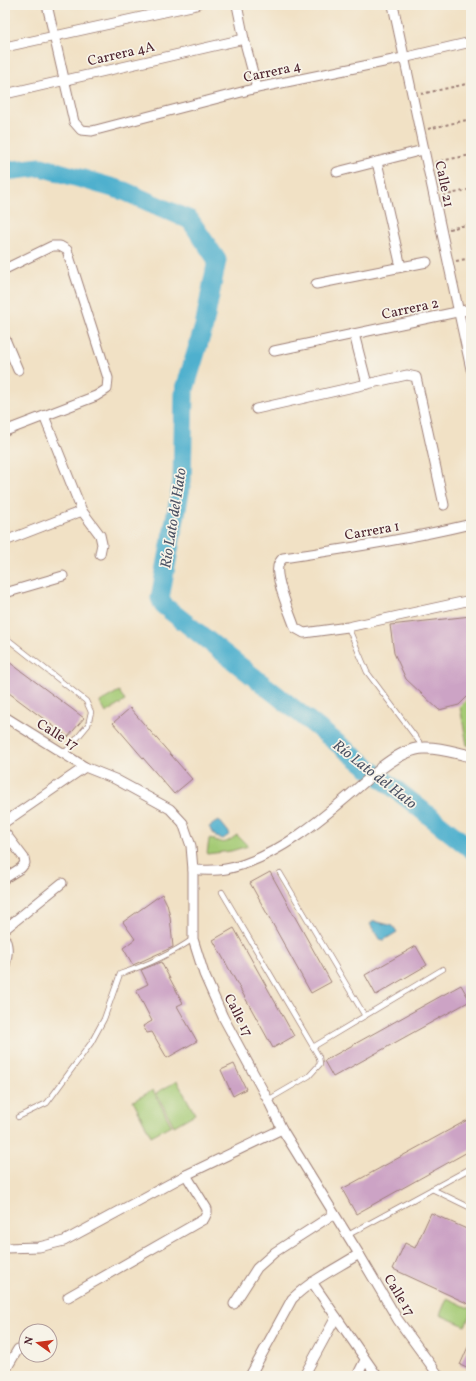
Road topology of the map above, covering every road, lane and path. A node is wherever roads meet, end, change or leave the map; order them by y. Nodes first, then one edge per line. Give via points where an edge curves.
1 (47, 5) edge
2 (196, 5) edge
3 (237, 5) edge
4 (393, 5) edge
5 (54, 37) junction
6 (244, 39) junction
7 (471, 42) edge
8 (5, 47) edge
9 (403, 58) junction
10 (63, 81) junction
11 (471, 83) edge
12 (257, 88) junction
13 (5, 94) edge
14 (412, 96) junction
15 (471, 118) edge
16 (419, 131) junction
17 (423, 150) junction
18 (471, 155) edge
19 (377, 162) junction
20 (426, 164) junction
21 (337, 172) dead end
22 (471, 189) edge
23 (434, 198) junction
24 (471, 224) edge
25 (440, 231) junction
26 (471, 258) edge
27 (427, 262) dead end
28 (447, 263) junction
29 (401, 267) junction
30 (5, 269) edge
31 (316, 284) dead end
32 (471, 309) edge
33 (458, 312) junction
34 (354, 334) junction
35 (5, 339) edge
36 (274, 351) dead end
37 (471, 369) edge
38 (18, 370) dead end
39 (367, 384) junction
40 (256, 409) dead end
41 (44, 416) junction
42 (5, 431) edge
43 (444, 505) dead end
44 (82, 511) junction
45 (471, 524) edge
46 (5, 541) edge
47 (100, 554) dead end
48 (63, 576) dead end
49 (5, 593) edge
50 (471, 600) edge
51 (348, 627) junction
52 (5, 638) edge
53 (5, 718) edge
54 (423, 748) junction
55 (64, 754) junction
56 (471, 756) edge
57 (85, 767) junction
58 (381, 768) joint
59 (5, 822) edge
60 (5, 834) edge
61 (193, 870) junction
62 (280, 873) dead end
63 (5, 878) edge
64 (62, 883) dead end
65 (222, 892) dead end
66 (5, 929) edge
67 (194, 938) junction
68 (5, 939) edge
69 (5, 965) edge
70 (443, 969) dead end
71 (365, 1016) junction
72 (313, 1047) junction
73 (268, 1100) junction
74 (18, 1117) dead end
75 (282, 1129) junction
76 (471, 1168) edge
77 (186, 1175) junction
78 (432, 1189) junction
79 (471, 1208) edge
80 (334, 1214) junction
81 (348, 1235) junction
82 (5, 1248) edge
83 (359, 1254) junction
84 (312, 1282) junction
85 (68, 1297) dead end
86 (234, 1304) dead end
87 (336, 1317) junction
88 (18, 1349) dead end
89 (365, 1360) junction
90 (5, 1371) edge
91 (250, 1376) edge
92 (304, 1376) edge
93 (357, 1376) edge
94 (376, 1376) edge
95 (439, 1376) edge

1 - 5 street
2 - 5 street
3 - 6 street
4 - 9 street, Calle 21
5 - 8 street
5 - 10 street
6 - 10 street, Carrera 4A
6 - 12 street
7 - 9 street, Carrera 4
9 - 12 street, Carrera 4
9 - 14 street, Calle 21
10 - 12 street, Carrera 4 via 74,122 81,130 92,131
10 - 13 street, Carrera 4A
11 - 14 path
14 - 16 street, Calle 21
15 - 16 path
16 - 17 street, Calle 21
17 - 19 street
17 - 20 street, Calle 21
18 - 20 path
19 - 21 street
19 - 29 street
20 - 23 street, Calle 21
22 - 23 path
23 - 25 street, Calle 21
24 - 25 path
25 - 28 street, Calle 21
26 - 28 path
27 - 29 street
28 - 33 street, Calle 21
29 - 31 street
30 - 41 street via 52,246 60,246 66,250 108,378 107,389 96,396
32 - 33 street, Carrera 2
33 - 34 street, Carrera 2
33 - 37 street, Calle 21
34 - 36 street, Carrera 2
34 - 39 street
35 - 38 street
39 - 40 street
39 - 43 street via 407,375 416,377
41 - 42 street
41 - 44 street
44 - 46 street
44 - 47 street via 100,535
45 - 51 street, Carrera 1 via 335,551 283,558 279,562 278,574 295,628 304,633
48 - 49 street
50 - 51 street
51 - 54 lane via 367,672
52 - 55 lane via 86,701 91,712 88,725
53 - 55 street, Calle 17
54 - 56 street
54 - 58 street via 405,753
55 - 57 street, Calle 17
57 - 59 street
57 - 61 street, Calle 17 via 115,779 170,809 183,823 191,846
58 - 61 street via 298,836 261,856 226,869
60 - 63 street via 24,858 25,863
61 - 67 street, Calle 17
62 - 71 lane
64 - 66 street
65 - 72 lane
67 - 73 street, Calle 17 via 204,974 223,1017
67 - 74 lane via 178,950 120,974 104,1018 91,1043 47,1103
68 - 69 street via 8,946
70 - 71 lane
71 - 72 lane
72 - 73 lane via 320,1064 309,1076
73 - 75 street, Calle 17
75 - 77 street
75 - 80 street, Calle 17
76 - 78 lane
77 - 82 street via 64,1241 39,1247
77 - 85 street via 207,1209 204,1220
78 - 79 lane
78 - 81 lane
80 - 81 street, Calle 17
80 - 86 street via 275,1252 257,1268
81 - 83 street, Calle 17
83 - 84 street
83 - 95 street, Calle 17 via 398,1320
84 - 87 street
84 - 91 street via 292,1298
87 - 89 street
87 - 92 street
88 - 90 street
89 - 93 street
89 - 94 street

